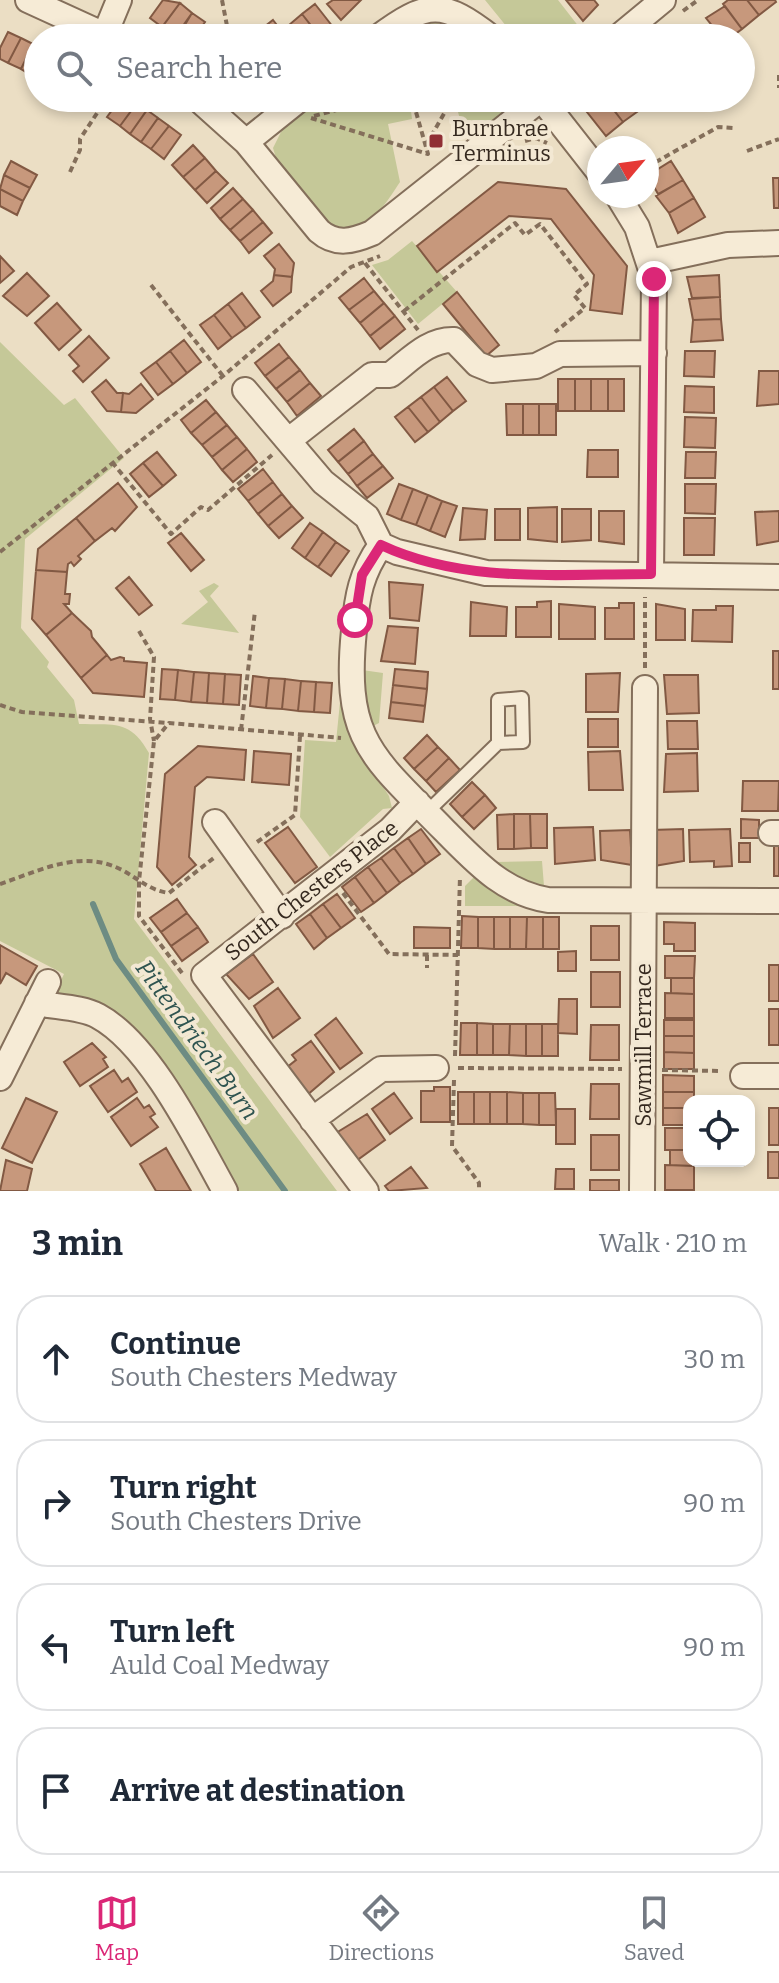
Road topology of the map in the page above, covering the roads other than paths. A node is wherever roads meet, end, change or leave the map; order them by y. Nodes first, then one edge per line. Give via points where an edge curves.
1 (28, 0) edge
2 (119, 0) edge
3 (663, 0) edge
4 (81, 24) edge
5 (112, 24) edge
6 (395, 24) edge
7 (480, 24) edge
8 (634, 24) edge
9 (213, 112) edge
10 (288, 112) edge
11 (523, 112) edge
12 (552, 112) edge
13 (246, 142) junction
14 (587, 157) edge
15 (625, 208) edge
16 (779, 243) edge
17 (650, 262) junction
18 (654, 353) junction
19 (245, 390) road end
20 (289, 440) junction
21 (381, 545) junction
22 (648, 574) junction
23 (779, 577) edge
24 (645, 688) road end
25 (498, 743) dead end
26 (422, 807) junction
27 (215, 822) dead end
28 (643, 899) junction
29 (779, 901) edge
30 (282, 916) junction
31 (445, 1068) road end
32 (743, 1076) road end
33 (779, 1076) edge
34 (0, 1078) edge
35 (312, 1120) junction
36 (225, 1191) edge
37 (366, 1191) edge
38 (642, 1191) edge

1 - 4 street
2 - 5 street
3 - 8 street
6 - 7 street via 419,5 440,1 469,12
9 - 13 street
10 - 13 street
11 - 13 street via 372,233 350,242 335,241 319,231
12 - 14 street
15 - 17 street
16 - 17 street via 728,245
17 - 18 street
18 - 20 street via 560,354 536,366 492,370 477,364 454,340 430,344 390,375 372,375
18 - 22 street
19 - 20 street
20 - 21 street via 323,482 367,517
21 - 22 street via 486,573
21 - 26 street via 357,592 353,713 378,761
22 - 23 street
24 - 28 street, Sawmill Terrace
25 - 26 lane
26 - 28 street via 472,859 530,897
26 - 30 street, South Chesters Place
27 - 30 street
28 - 29 street
28 - 38 street, Sawmill Terrace
30 - 35 street, South Chesters Place via 196,978
31 - 35 street via 381,1069
32 - 33 street
34 - 36 street via 42,993 96,1015 132,1042 187,1122
35 - 37 street

